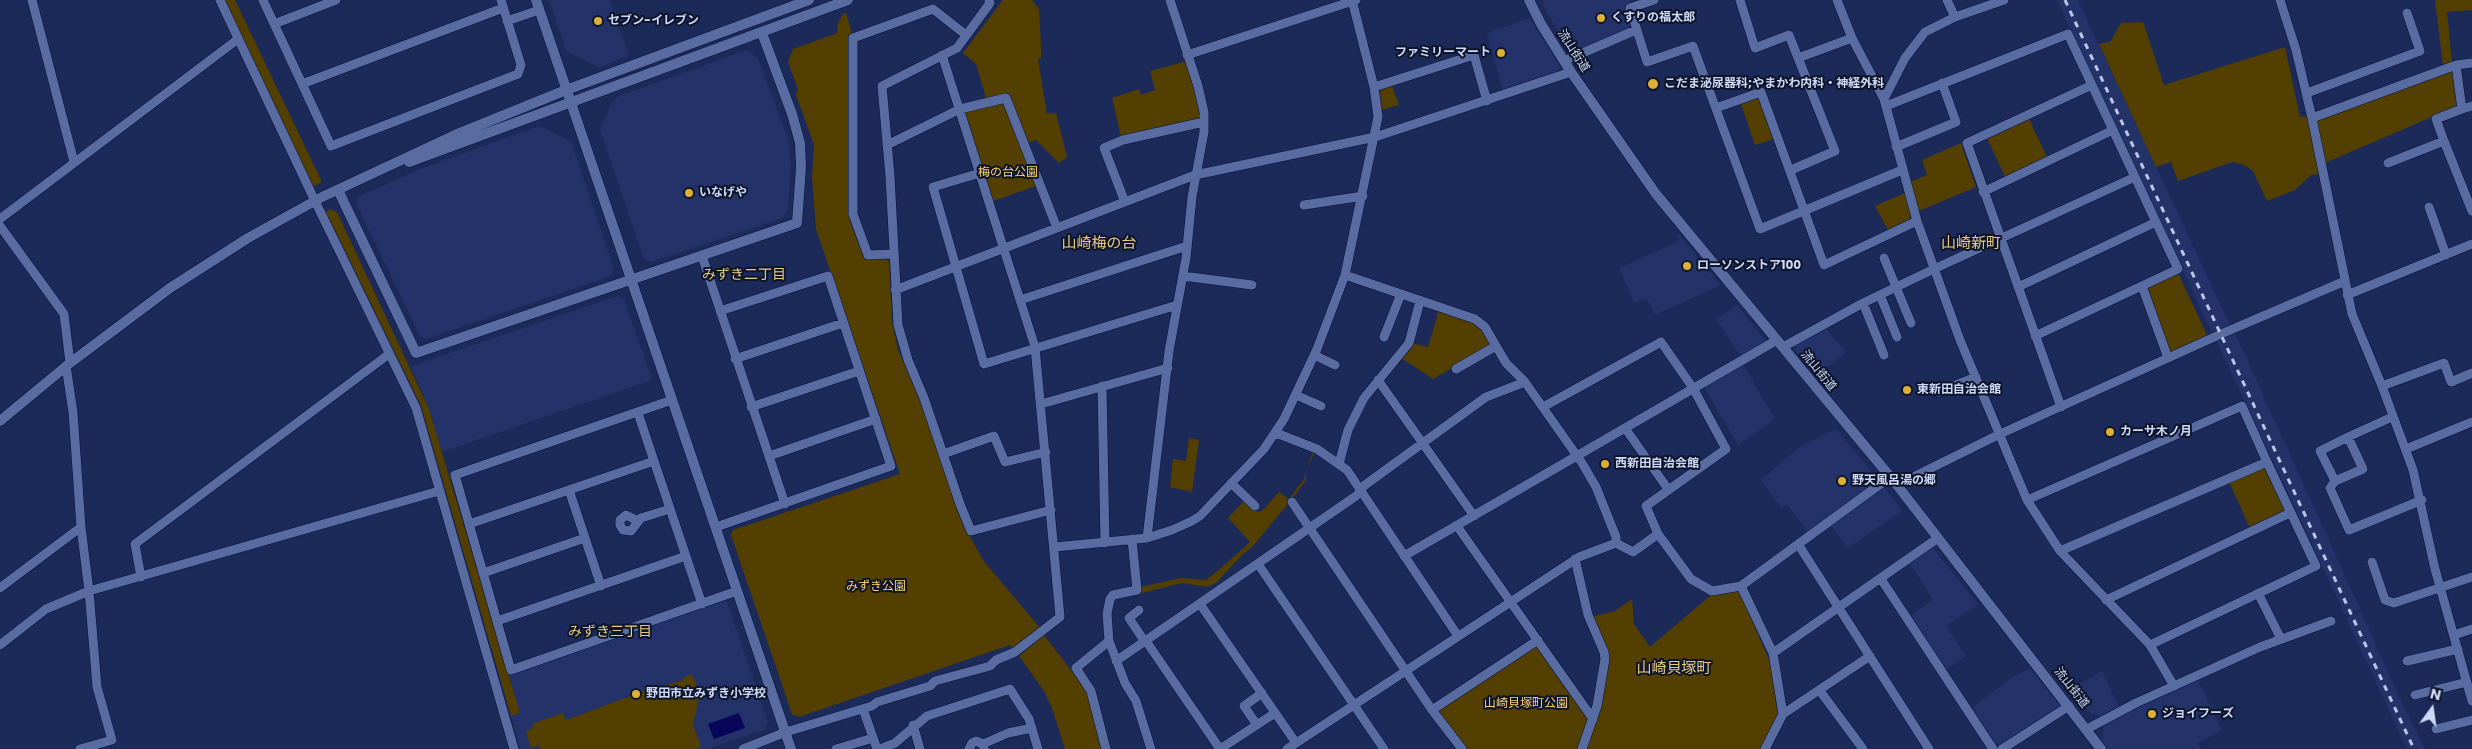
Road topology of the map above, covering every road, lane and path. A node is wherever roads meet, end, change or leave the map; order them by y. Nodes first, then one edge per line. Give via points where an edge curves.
1 (32, 0) edge
2 (220, 0) edge
3 (263, 0) edge
4 (336, 0) edge
5 (809, 0) edge
6 (848, 0) edge
7 (989, 0) edge
8 (1170, 0) edge
9 (1530, 0) edge
10 (1654, 0) edge
11 (1836, 0) edge
12 (1947, 0) edge
13 (2004, 0) edge
14 (2280, 0) edge
15 (1353, 1) edge
16 (1742, 1) edge
17 (502, 4) edge
18 (538, 5) edge
19 (2407, 13) dead end
20 (1956, 17) junction
21 (507, 21) junction
22 (274, 24) junction
23 (1636, 30) junction
24 (762, 33) junction
25 (966, 35) junction
26 (1852, 38) junction
27 (238, 39) junction
28 (942, 55) junction
29 (1187, 55) junction
30 (1798, 58) junction
31 (1564, 61) junction
32 (2472, 63) edge
33 (2456, 64) junction
34 (1571, 72) junction
35 (302, 84) junction
36 (1942, 84) junction
37 (2092, 85) junction
38 (1374, 87) junction
39 (566, 90) junction
40 (2307, 93) junction
41 (1488, 101) junction
42 (1884, 102) junction
43 (571, 103) junction
44 (2472, 106) edge
45 (1716, 108) junction
46 (960, 109) junction
47 (2462, 109) junction
48 (2312, 118) junction
49 (1204, 122) junction
50 (2113, 130) junction
51 (1375, 137) junction
52 (2444, 141) junction
53 (887, 145) junction
54 (1896, 147) junction
55 (74, 162) junction
56 (2388, 163) dead end
57 (1791, 170) junction
58 (1902, 170) junction
59 (980, 173) junction
60 (1195, 175) junction
61 (2135, 177) junction
62 (338, 190) junction
63 (1983, 192) junction
64 (1363, 196) junction
65 (315, 201) junction
66 (1125, 202) junction
67 (1304, 205) dead end
68 (2428, 207) dead end
69 (2472, 211) edge
70 (1806, 212) junction
71 (0, 219) edge
72 (1917, 221) junction
73 (2156, 222) junction
74 (0, 226) edge
75 (1057, 228) junction
76 (2000, 240) junction
77 (2472, 244) edge
78 (1187, 246) junction
79 (1003, 248) junction
80 (893, 254) junction
81 (2446, 254) junction
82 (702, 256) junction
83 (1884, 258) dead end
84 (954, 267) junction
85 (1936, 268) junction
86 (1345, 275) junction
87 (1183, 276) junction
88 (631, 280) junction
89 (2345, 281) junction
90 (1252, 286) dead end
91 (2142, 286) junction
92 (1896, 287) junction
93 (2018, 287) junction
94 (895, 290) junction
95 (1401, 294) junction
96 (1880, 295) junction
97 (2348, 296) junction
98 (1020, 300) junction
99 (1420, 301) junction
100 (1863, 303) junction
101 (1177, 305) junction
102 (720, 311) junction
103 (843, 323) junction
104 (1912, 323) dead end
105 (2035, 336) junction
106 (1384, 337) dead end
107 (1897, 337) dead end
108 (1780, 343) junction
109 (1496, 346) junction
110 (1035, 347) junction
111 (389, 354) junction
112 (1314, 355) junction
113 (1884, 355) dead end
114 (2168, 358) junction
115 (734, 359) junction
116 (68, 364) junction
117 (1335, 365) dead end
118 (1168, 368) junction
119 (1456, 369) dead end
120 (859, 371) junction
121 (2472, 374) edge
122 (1976, 377) junction
123 (1378, 380) junction
124 (1525, 382) junction
125 (1102, 386) junction
126 (2382, 386) junction
127 (1693, 388) junction
128 (1940, 392) dead end
129 (1296, 394) junction
130 (672, 400) junction
131 (1041, 404) junction
132 (1321, 406) dead end
133 (751, 407) junction
134 (1543, 407) junction
135 (2061, 407) junction
136 (638, 413) junction
137 (2392, 416) junction
138 (876, 419) junction
139 (0, 421) edge
140 (2472, 422) edge
141 (1625, 428) junction
142 (1276, 433) junction
143 (2000, 434) junction
144 (2348, 438) junction
145 (1423, 443) junction
146 (2406, 449) junction
147 (1046, 452) junction
148 (943, 454) junction
149 (769, 456) junction
150 (1578, 456) junction
151 (654, 461) junction
152 (2267, 462) junction
153 (1339, 464) junction
154 (1893, 481) junction
155 (2335, 481) junction
156 (1231, 483) junction
157 (1668, 489) junction
158 (569, 490) junction
159 (440, 491) junction
160 (1360, 491) junction
161 (2027, 500) junction
162 (2422, 500) junction
163 (1292, 502) dead end
164 (785, 504) junction
165 (1255, 506) dead end
166 (670, 509) junction
167 (1051, 510) junction
168 (2290, 513) junction
169 (1474, 516) junction
170 (638, 521) dead end
171 (469, 524) junction
172 (1457, 526) junction
173 (81, 527) junction
174 (716, 527) junction
175 (1310, 529) junction
176 (1658, 534) junction
177 (585, 538) junction
178 (1147, 538) junction
179 (1938, 538) junction
180 (1132, 539) junction
181 (1105, 542) junction
182 (1616, 543) junction
183 (1798, 544) junction
184 (1055, 547) junction
185 (2060, 551) junction
186 (686, 556) junction
187 (1404, 556) junction
188 (1575, 559) junction
189 (2372, 562) dead end
190 (1258, 564) junction
191 (483, 573) junction
192 (2472, 576) edge
193 (142, 577) junction
194 (1881, 579) junction
195 (601, 586) junction
196 (1741, 586) junction
197 (2440, 586) junction
198 (0, 588) edge
199 (89, 591) junction
200 (737, 591) junction
201 (2258, 593) junction
202 (2106, 600) junction
203 (1510, 603) junction
204 (702, 604) junction
205 (1200, 604) junction
206 (1838, 608) junction
207 (1139, 610) dead end
208 (497, 621) junction
209 (2331, 621) dead end
210 (2472, 629) edge
211 (2454, 635) junction
212 (1458, 636) junction
213 (2281, 639) junction
214 (1538, 640) junction
215 (1109, 641) junction
216 (1146, 642) junction
217 (0, 645) edge
218 (2150, 645) junction
219 (2458, 649) junction
220 (1773, 653) junction
221 (1870, 656) junction
222 (1116, 661) junction
223 (2407, 661) dead end
224 (1406, 672) junction
225 (2467, 682) junction
226 (2174, 686) junction
227 (1820, 690) junction
228 (1262, 693) junction
229 (2415, 695) dead end
230 (2471, 695) edge
231 (1355, 705) junction
232 (2068, 706) junction
233 (863, 709) junction
234 (1432, 710) junction
235 (1275, 713) junction
236 (1783, 714) junction
237 (1593, 719) junction
238 (2472, 720) edge
239 (913, 725) junction
240 (1257, 725) junction
241 (1032, 728) junction
242 (2087, 729) junction
243 (2436, 729) dead end
244 (786, 732) junction
245 (873, 738) junction
246 (1296, 743) junction
247 (984, 747) edge
248 (80, 749) edge
249 (514, 749) edge
250 (743, 749) edge
251 (791, 749) edge
252 (836, 749) edge
253 (878, 749) edge
254 (920, 749) edge
255 (969, 749) edge
256 (1038, 749) edge
257 (1106, 749) edge
258 (1151, 749) edge
259 (1220, 749) edge
260 (1287, 749) edge
261 (1384, 749) edge
262 (1462, 749) edge
263 (1582, 749) edge
264 (1765, 749) edge
265 (1863, 749) edge
266 (1929, 749) edge
267 (1993, 749) edge
268 (2002, 749) edge
269 (2101, 749) edge

1 - 55 street
2 - 27 street
3 - 22 street
4 - 22 street
5 - 39 street
6 - 24 street
7 - 25 street
8 - 29 street
9 - 31 street, 流山街道
10 - 23 street via 1630,8
11 - 26 street
12 - 20 street
13 - 20 street
14 - 40 street
15 - 29 street
15 - 38 street
16 - 30 street via 1755,48 1789,35
17 - 21 street
17 - 35 street
18 - 21 street
18 - 39 street
19 - 40 street via 2420,51
20 - 42 street via 1925,32 1915,43
21 - 35 street via 521,65 518,74 331,146
22 - 35 street
23 - 31 street
23 - 45 street via 1647,62 1693,46
24 - 43 street
24 - 82 street via 800,143 802,167 797,223
25 - 28 street via 957,48
25 - 80 street via 933,9 853,38 853,214 868,255
26 - 30 street
26 - 42 street
27 - 55 street
27 - 65 street
28 - 46 street
28 - 53 street via 882,86
29 - 49 street via 1198,86
30 - 57 street via 1834,151
31 - 34 street, 流山街道
32 - 33 street
33 - 47 street
33 - 48 street
34 - 41 street
34 - 108 street, 流山街道 via 1656,194
36 - 37 street via 2068,34
36 - 42 street
36 - 54 street via 1956,122
37 - 50 street
37 - 63 street via 1967,144
38 - 41 street via 1474,55
38 - 51 street via 1378,117
39 - 43 street
39 - 62 street via 455,135
40 - 48 street
41 - 51 street
42 - 54 street
43 - 62 street
43 - 88 street
44 - 47 street
45 - 57 street via 1761,92
45 - 70 street via 1760,229
46 - 53 street
46 - 59 street
46 - 75 street via 1006,98
47 - 52 street via 2436,119
48 - 89 street
49 - 60 street
49 - 66 street via 1123,140 1104,148
50 - 61 street
50 - 63 street
51 - 60 street
51 - 64 street
52 - 56 street
52 - 69 street
53 - 80 street
54 - 58 street
55 - 71 street
57 - 70 street
58 - 70 street
58 - 72 street
59 - 79 street
59 - 84 street via 933,187
60 - 66 street
60 - 78 street
61 - 73 street
61 - 76 street
62 - 65 street
62 - 88 street via 416,353
63 - 76 street
64 - 67 street
64 - 86 street
65 - 111 street
65 - 116 street via 209,263
66 - 75 street
68 - 81 street
70 - 72 street via 1824,265
72 - 85 street
73 - 91 street via 2178,269
73 - 93 street
74 - 116 street via 64,314
75 - 79 street
76 - 85 street
76 - 93 street
77 - 81 street
78 - 87 street
78 - 98 street
79 - 84 street
79 - 98 street
80 - 94 street
81 - 97 street
82 - 88 street
82 - 102 street
83 - 92 street
84 - 94 street
84 - 110 street via 984,364
85 - 92 street
85 - 122 street
86 - 95 street
86 - 112 street
87 - 90 street
87 - 101 street
88 - 130 street
89 - 97 street
89 - 114 street
91 - 105 street
91 - 114 street
92 - 96 street
92 - 104 street
93 - 105 street
94 - 148 street via 901,342
95 - 99 street
95 - 106 street
96 - 100 street
96 - 107 street
97 - 126 street via 2352,314
98 - 110 street
99 - 109 street via 1476,319
99 - 123 street via 1409,343
100 - 108 street
100 - 113 street
101 - 110 street
101 - 118 street
102 - 103 street via 828,276
102 - 115 street
103 - 115 street
103 - 120 street
105 - 135 street
108 - 127 street
108 - 154 street, 流山街道
109 - 119 street
109 - 124 street via 1506,363
110 - 131 street
111 - 159 street via 416,408
111 - 193 street via 135,544
112 - 117 street
112 - 129 street
114 - 135 street
115 - 133 street
116 - 139 street
116 - 173 street
118 - 125 street
118 - 178 street
120 - 133 street
120 - 138 street
121 - 126 street via 2451,382 2444,363
122 - 128 street
122 - 143 street
123 - 145 street
123 - 153 street via 1354,415
124 - 134 street
124 - 145 street via 1486,397
125 - 131 street
125 - 181 street
126 - 137 street
127 - 134 street via 1662,342
127 - 141 street
127 - 157 street via 1726,449
129 - 132 street
129 - 142 street
130 - 136 street
130 - 174 street
131 - 147 street
133 - 149 street
134 - 150 street
135 - 143 street
136 - 151 street
136 - 171 street via 455,475
137 - 144 street
137 - 146 street
138 - 149 street
138 - 164 street via 891,466
140 - 146 street
141 - 150 street
141 - 157 street
142 - 153 street via 1317,449
142 - 156 street
143 - 154 street
143 - 161 street
144 - 155 street via 2320,451
144 - 155 street via 2363,468
145 - 160 street
145 - 169 street
146 - 162 street
147 - 148 street via 1005,462 994,436
147 - 167 street
148 - 167 street via 971,531
149 - 164 street
150 - 169 street
150 - 182 street via 1596,487
151 - 158 street
151 - 166 street
152 - 161 street via 2242,406
152 - 168 street
152 - 185 street
153 - 160 street via 1347,470
154 - 179 street, 流山街道
154 - 183 street
155 - 162 street via 2330,488 2349,530
156 - 165 street
156 - 178 street via 1200,516
157 - 176 street via 1646,506
158 - 171 street
158 - 177 street
159 - 193 street
159 - 249 street
160 - 175 street
160 - 187 street
161 - 185 street
162 - 197 street
163 - 175 street
164 - 174 street
166 - 170 street
166 - 186 street
167 - 184 street
168 - 201 street via 2316,566
168 - 202 street
169 - 172 street
171 - 191 street
172 - 187 street
172 - 203 street
173 - 198 street
173 - 199 street
174 - 200 street
175 - 190 street
175 - 224 street
176 - 182 street via 1633,552
176 - 196 street via 1691,578 1712,590
177 - 191 street
177 - 195 street
178 - 180 street
179 - 194 street
179 - 232 street, 流山街道
180 - 181 street
180 - 215 street via 1137,590 1113,595 1110,599 1106,614
181 - 184 street
182 - 188 street
183 - 196 street
183 - 206 street
184 - 233 street via 1060,617 1016,652 990,666 943,679
185 - 202 street
186 - 195 street
186 - 204 street
187 - 212 street
188 - 203 street
188 - 237 street via 1588,615 1605,659
189 - 197 street via 2385,600 2394,603
190 - 205 street
190 - 231 street
191 - 208 street
192 - 197 street
193 - 199 street
194 - 206 street
194 - 267 street
195 - 208 street
196 - 220 street
197 - 211 street
199 - 217 street via 46,609
199 - 248 street via 97,687 112,740
200 - 204 street
200 - 244 street
201 - 213 street
201 - 218 street
202 - 218 street
203 - 212 street
203 - 214 street
204 - 208 street via 511,670
205 - 216 street
205 - 228 street
206 - 220 street
206 - 221 street
207 - 216 street via 1128,618
209 - 213 street
210 - 211 street
211 - 219 street
212 - 224 street
213 - 226 street
214 - 234 street
214 - 237 street
215 - 222 street
215 - 257 street via 1076,668 1091,691
216 - 222 street
216 - 259 street
218 - 226 street
219 - 223 street
219 - 225 street
220 - 236 street
221 - 227 street
221 - 266 street
222 - 258 street via 1136,701
224 - 231 street
224 - 234 street
225 - 229 street
225 - 230 street
226 - 242 street
227 - 236 street
227 - 265 street
228 - 235 street
228 - 240 street via 1244,706
231 - 246 street
231 - 261 street
232 - 242 street, 流山街道
232 - 268 street
233 - 244 street
233 - 245 street
234 - 262 street
235 - 240 street
235 - 246 street
236 - 264 street
237 - 263 street
238 - 243 street
239 - 241 street via 927,716 1010,689
239 - 253 street via 895,742
239 - 254 street
240 - 259 street
241 - 247 street via 1008,733
241 - 256 street
242 - 269 street, 流山街道
244 - 250 street
244 - 251 street
245 - 252 street
245 - 253 street
246 - 260 street
247 - 255 street via 978,741

